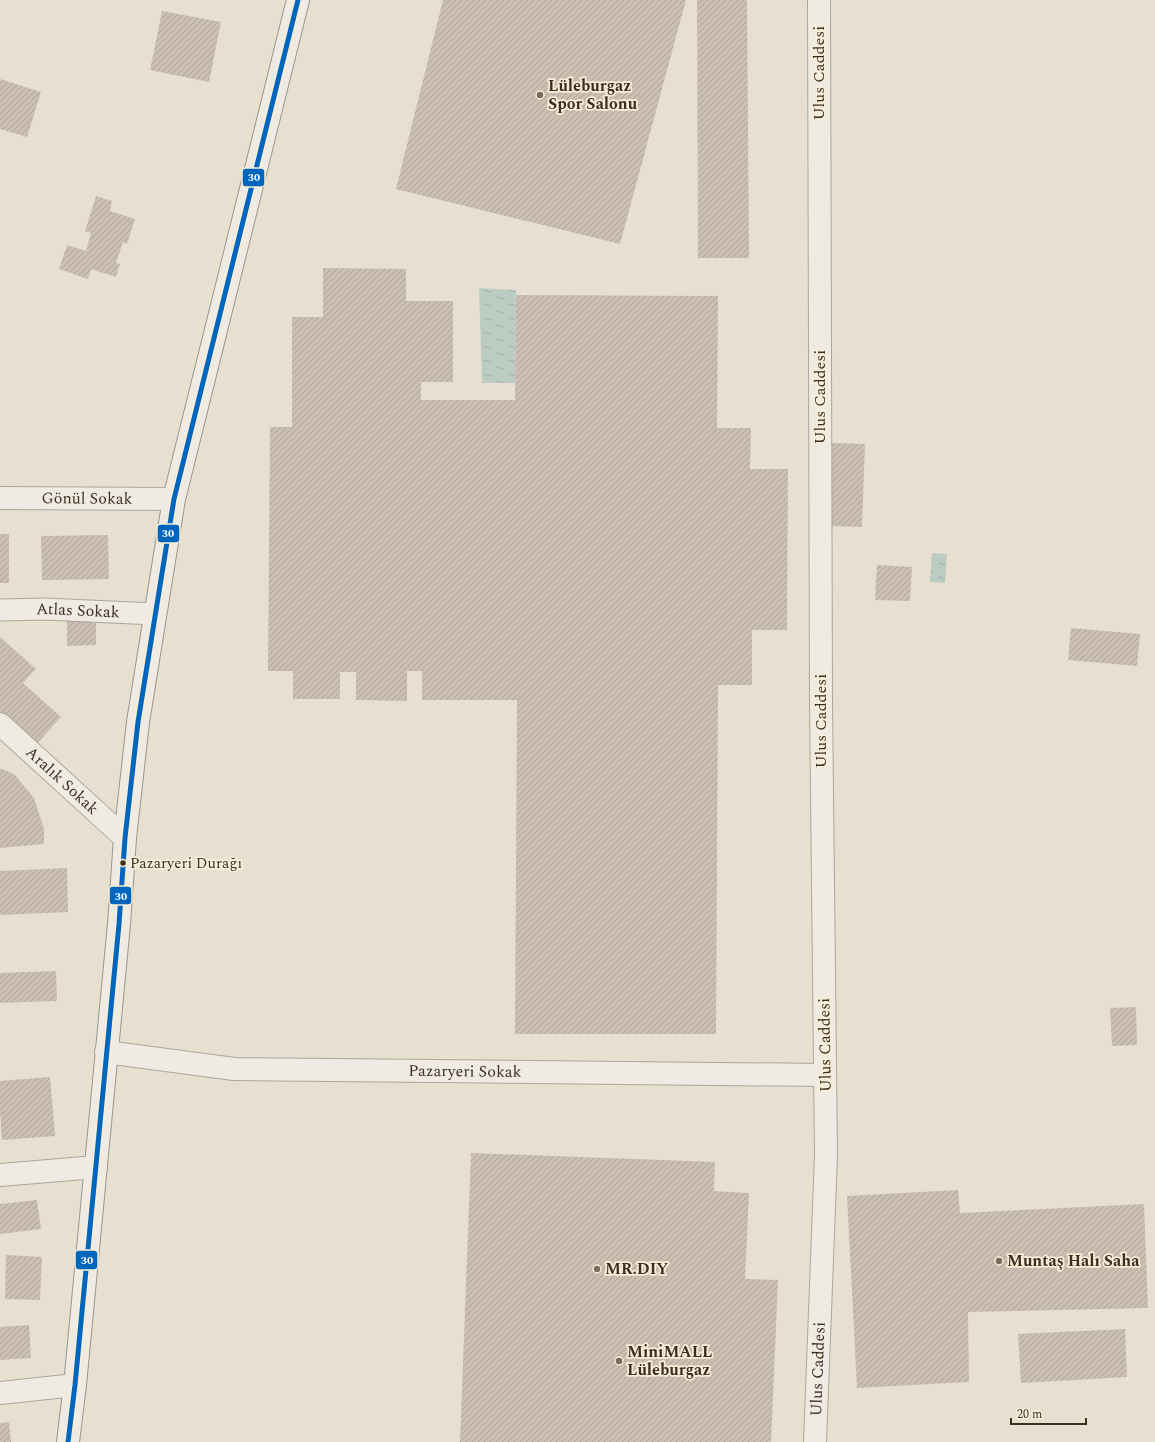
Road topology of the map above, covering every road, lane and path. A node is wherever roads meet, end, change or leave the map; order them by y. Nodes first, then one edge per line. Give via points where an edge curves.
1 (298, 0) edge
2 (819, 0) edge
3 (0, 498) edge
4 (174, 499) junction
5 (0, 610) edge
6 (155, 614) junction
7 (0, 724) edge
8 (125, 838) junction
9 (106, 1052) junction
10 (825, 1075) junction
11 (96, 1167) junction
12 (0, 1175) edge
13 (74, 1385) junction
14 (0, 1393) edge
15 (68, 1442) edge
16 (814, 1442) edge

1 - 4 street
2 - 10 street, Ulus Caddesi
3 - 4 street, Gönül Sokak
4 - 6 street
5 - 6 street, Atlas Sokak via 45,609
6 - 8 street via 138,722
7 - 8 street, Aralık Sokak
8 - 9 street via 120,924
9 - 10 street, Pazaryeri Sokak via 234,1069
9 - 11 street
10 - 16 street, Ulus Caddesi via 826,1155
11 - 12 street
11 - 13 street
13 - 14 street
13 - 15 street

